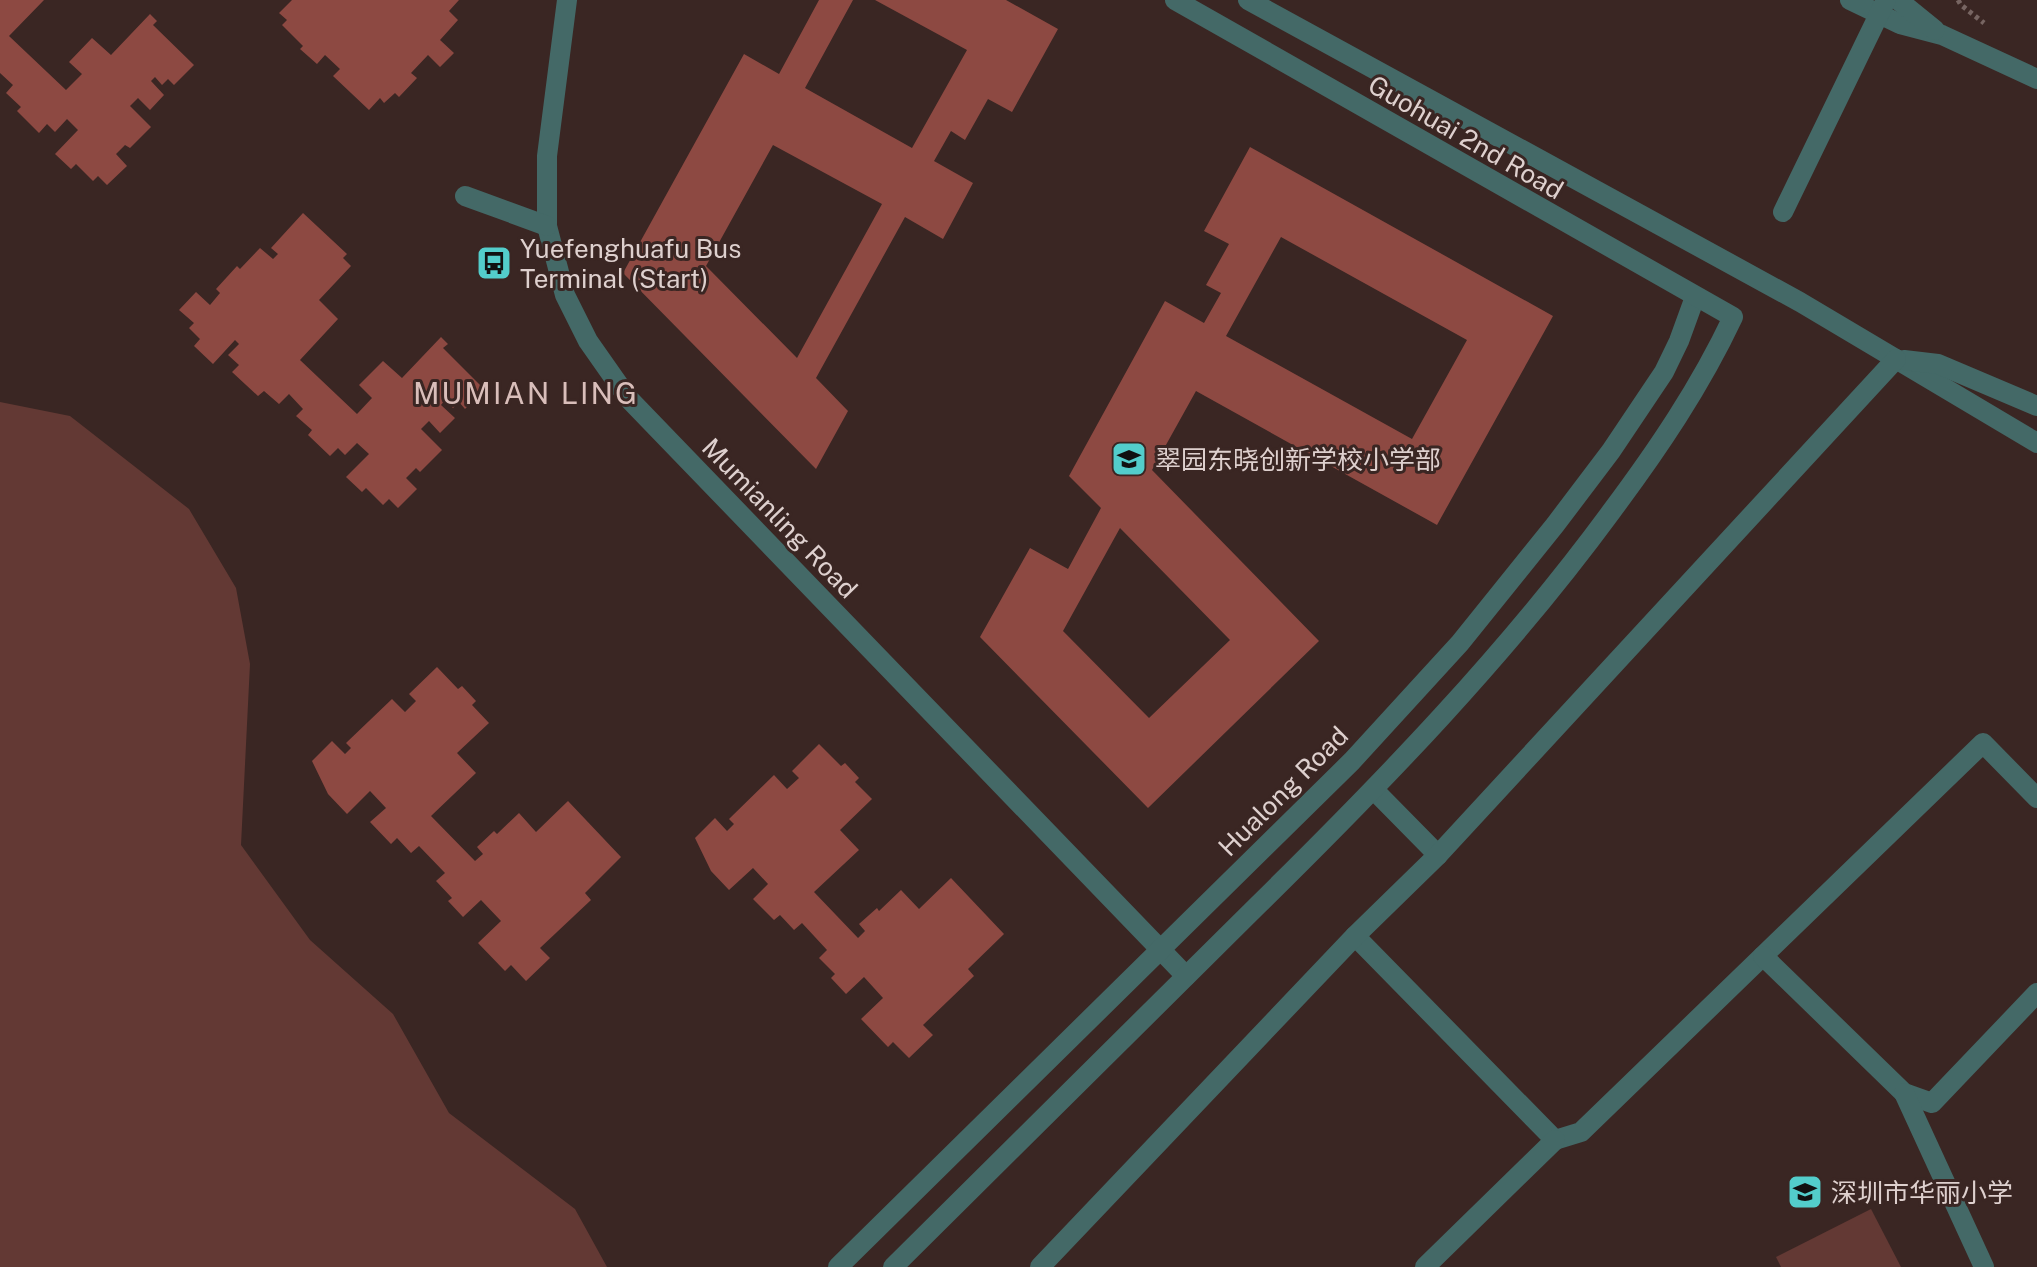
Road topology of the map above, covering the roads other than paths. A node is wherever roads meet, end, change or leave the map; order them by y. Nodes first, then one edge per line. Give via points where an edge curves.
1 (567, 0) edge
2 (1175, 0) edge
3 (1248, 0) edge
4 (1850, 0) edge
5 (1898, 0) edge
6 (1882, 8) edge
7 (1287, 22) junction
8 (1942, 35) junction
9 (1270, 54) junction
10 (2037, 79) edge
11 (465, 196) dead end
12 (1783, 212) dead end
13 (547, 226) junction
14 (1695, 297) junction
15 (1896, 359) junction
16 (2037, 406) edge
17 (2037, 443) edge
18 (1374, 790) junction
19 (2037, 798) edge
20 (1438, 855) junction
21 (1355, 936) junction
22 (1160, 949) junction
23 (1763, 956) junction
24 (1186, 976) junction
25 (2037, 993) edge
26 (1904, 1093) junction
27 (1555, 1140) junction
28 (838, 1267) edge
29 (893, 1267) edge
30 (1040, 1267) edge
31 (1425, 1267) edge
32 (1984, 1267) edge

1 - 13 street, Mumianling Road via 547,156
2 - 9 street, Guohuai 2nd Road
3 - 7 street
4 - 6 street
5 - 8 street
6 - 8 street via 1900,24
6 - 12 street
7 - 9 street
7 - 15 street
8 - 10 street
9 - 14 street, Guohuai 2nd Road
11 - 13 street
13 - 22 street, Mumianling Road via 565,295 588,341 628,398
14 - 18 street, Guohuai 2nd Road via 1733,317 1693,395 1575,561
14 - 22 street, Hualong Road via 1664,372 1638,412 1469,631 1352,761
15 - 16 street via 1938,364
15 - 17 street
15 - 20 street
18 - 20 street
18 - 24 street
19 - 23 street via 1983,743
20 - 21 street
21 - 27 street
21 - 30 street
22 - 24 street, Mumianling Road
22 - 28 street, Hualong Road
23 - 26 street
23 - 27 street via 1581,1132
24 - 29 street
25 - 26 street via 1932,1103
26 - 32 street
27 - 31 street

